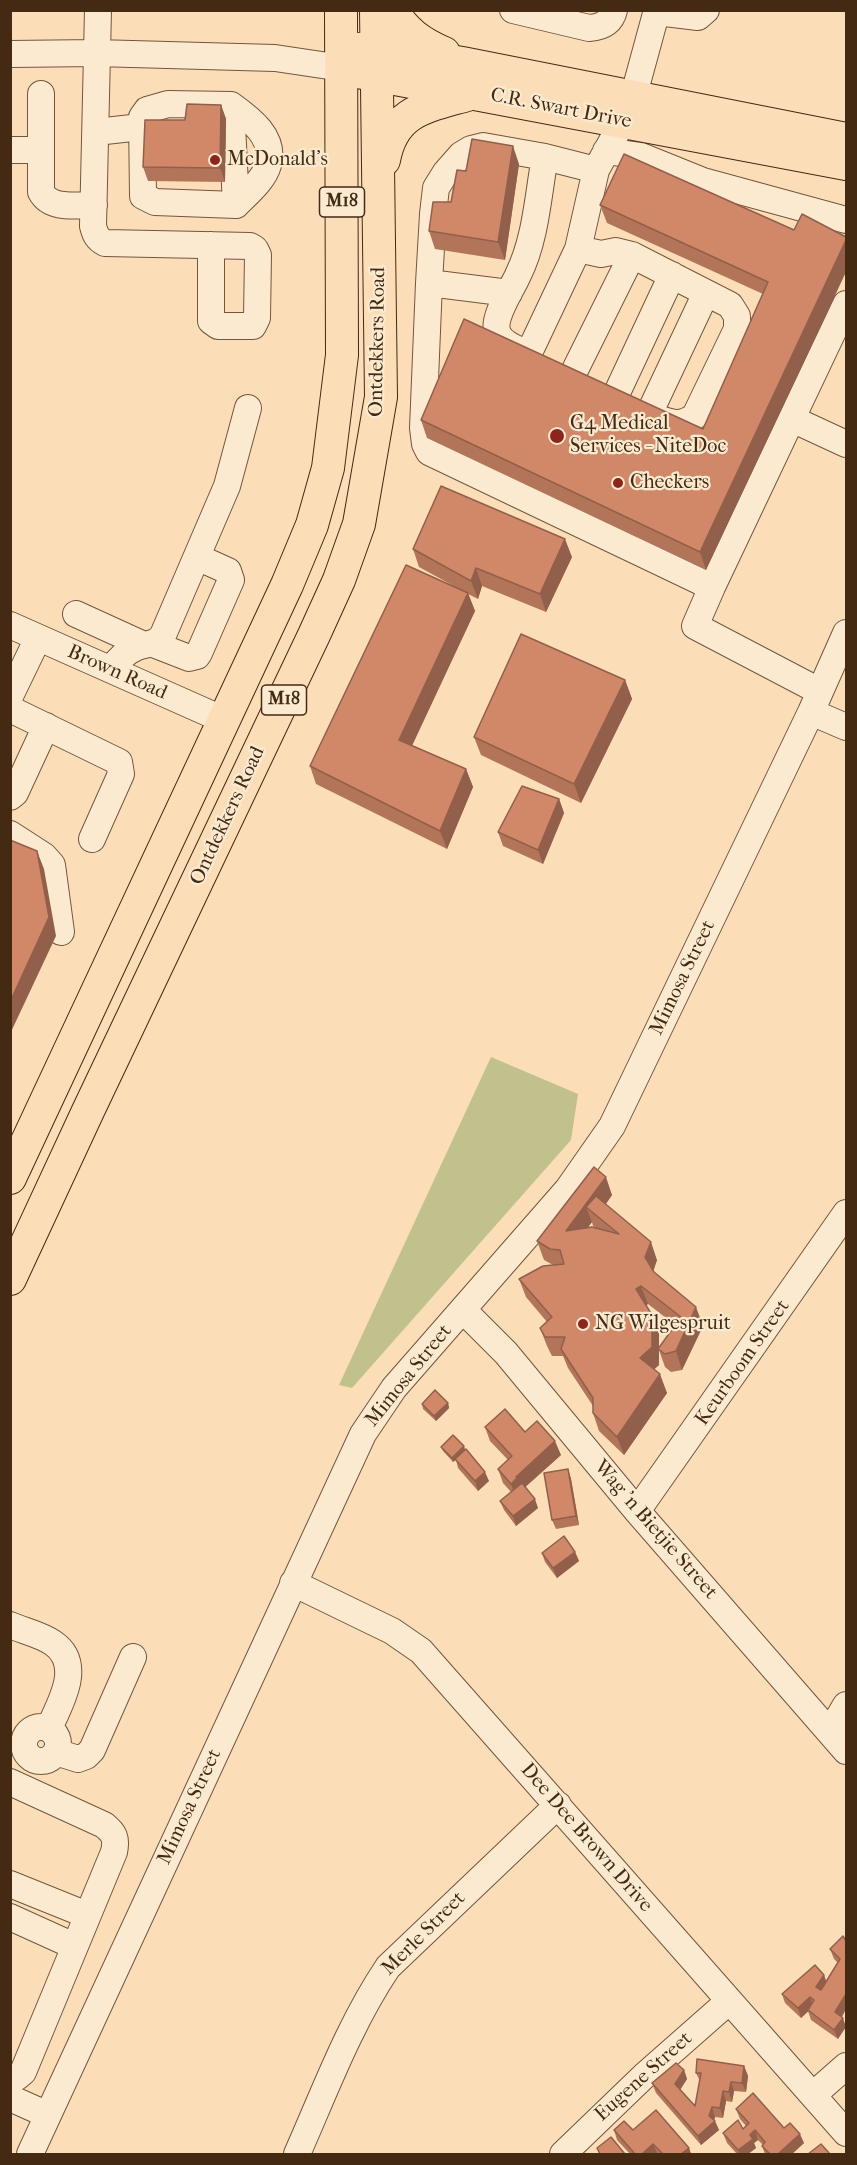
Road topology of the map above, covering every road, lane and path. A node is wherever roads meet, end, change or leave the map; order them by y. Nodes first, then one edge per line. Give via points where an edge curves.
1 (98, 10) edge
2 (341, 10) edge
3 (376, 10) edge
4 (392, 10) edge
5 (513, 10) edge
6 (614, 10) edge
7 (706, 10) edge
8 (657, 11) edge
9 (96, 53) junction
10 (10, 54) edge
11 (342, 59) junction
12 (376, 63) junction
13 (462, 63) junction
14 (474, 93) junction
15 (41, 94) dead end
16 (231, 105) junction
17 (628, 110) junction
18 (141, 127) junction
19 (96, 132) junction
20 (846, 139) edge
21 (10, 150) edge
22 (41, 150) junction
23 (544, 157) junction
24 (601, 161) junction
25 (846, 164) edge
26 (379, 193) junction
27 (236, 205) junction
28 (94, 206) junction
29 (846, 220) edge
30 (211, 245) dead end
31 (578, 249) junction
32 (632, 255) junction
33 (672, 275) junction
34 (429, 282) junction
35 (509, 293) junction
36 (706, 293) junction
37 (846, 304) edge
38 (550, 366) junction
39 (615, 397) junction
40 (248, 408) dead end
41 (649, 414) junction
42 (792, 419) junction
43 (846, 444) edge
44 (197, 557) junction
45 (712, 587) junction
46 (76, 614) dead end
47 (10, 625) edge
48 (846, 636) edge
49 (38, 638) junction
50 (148, 645) junction
51 (111, 670) junction
52 (10, 696) edge
53 (815, 702) junction
54 (10, 709) edge
55 (224, 720) junction
56 (46, 726) junction
57 (846, 727) edge
58 (10, 797) edge
59 (10, 834) edge
60 (92, 839) dead end
61 (61, 932) dead end
62 (10, 1178) edge
63 (846, 1213) edge
64 (10, 1280) edge
65 (463, 1310) junction
66 (637, 1511) junction
67 (293, 1583) junction
68 (10, 1625) edge
69 (134, 1657) dead end
70 (846, 1705) edge
71 (35, 1741) edge
72 (838, 1742) edge
73 (16, 1785) edge
74 (558, 1806) junction
75 (10, 1884) edge
76 (87, 1915) junction
77 (10, 1917) edge
78 (75, 1946) junction
79 (728, 2002) junction
80 (846, 2066) edge
81 (10, 2078) edge
82 (813, 2095) junction
83 (10, 2098) edge
84 (48, 2115) junction
85 (846, 2133) edge
86 (30, 2154) edge
87 (297, 2154) edge
88 (563, 2154) edge

1 - 9 street
2 - 11 main road, Ontdekkers Road / M18
3 - 12 main road, Ontdekkers Road / M18
4 - 13 main road via 415,37
5 - 6 street via 589,28 607,22
7 - 8 street via 698,17
8 - 17 street
9 - 10 street, C.R. Swart Drive
9 - 11 street, C.R. Swart Drive
9 - 19 street
11 - 12 main road, C.R. Swart Drive
11 - 55 main road, Ontdekkers Road / M18 via 342,355 328,468 312,525
12 - 13 main road, C.R. Swart Drive
12 - 14 main road, C.R. Swart Drive
12 - 26 main road, Ontdekkers Road / M18
13 - 17 main road, C.R. Swart Drive
14 - 17 main road, C.R. Swart Drive
14 - 26 main road via 431,105 393,130
15 - 22 street
16 - 18 street via 154,107 142,117
16 - 27 street
16 - 27 street via 259,128 268,152 268,165 261,177
17 - 20 main road, C.R. Swart Drive
17 - 24 street
17 - 25 main road, C.R. Swart Drive
18 - 19 street
18 - 27 street via 141,191 147,199
19 - 28 street
21 - 22 street
22 - 28 street via 40,187 44,196 55,204
23 - 24 street
23 - 34 street via 483,146 461,155 436,188
23 - 35 street via 528,249
24 - 29 street via 640,156 703,181
24 - 31 street
26 - 64 main road, Ontdekkers Road / M18 via 381,397 359,524 314,636
28 - 30 street via 95,234 105,243
31 - 32 street
31 - 38 street
32 - 33 street
32 - 38 street
33 - 36 street
33 - 39 street
34 - 35 street
34 - 45 street via 423,428 429,452
35 - 38 street via 499,313 497,334 508,345
36 - 41 street
36 - 41 street via 730,304 737,316 737,329 695,416 682,424 673,424
37 - 42 street
38 - 39 street
39 - 41 street
40 - 44 street via 227,486
42 - 43 street
42 - 45 street
44 - 50 street via 163,635
44 - 50 street via 228,571 231,580 200,652 189,658
45 - 53 street via 695,626
46 - 50 street
47 - 49 street, Brown Road
48 - 53 street, Mimosa Street
49 - 51 street, Brown Road
49 - 52 street
50 - 51 street via 123,655
51 - 55 street, Brown Road
53 - 57 street
53 - 65 street, Mimosa Street via 612,1126 568,1189
54 - 56 street
55 - 62 main road, Ontdekkers Road / M18
56 - 58 street
56 - 60 street via 119,762 121,774
59 - 61 street via 52,865
63 - 66 street, Keurboom Street
65 - 66 street, Wag 'n Bietjie Street via 506,1353
65 - 67 street, Mimosa Street via 372,1419
66 - 72 street, Wag 'n Bietjie Street
67 - 74 street, Dee Dee Brown Drive via 392,1630 421,1651
67 - 84 street, Mimosa Street
68 - 71 street via 54,1644 64,1656 69,1672 68,1685
69 - 71 street via 86,1756 78,1759
70 - 72 street
71 - 73 street
73 - 76 street via 113,1832 114,1852
74 - 79 street, Dee Dee Brown Drive
74 - 87 street, Merle Street via 388,1967 356,2022
75 - 76 street
76 - 78 street
77 - 78 street
78 - 81 street via 23,2072
79 - 82 street, Dee Dee Brown Drive
79 - 88 street, Eugene Street
80 - 82 street
82 - 85 street, Dee Dee Brown Drive
83 - 84 street
84 - 86 street, Mimosa Street

